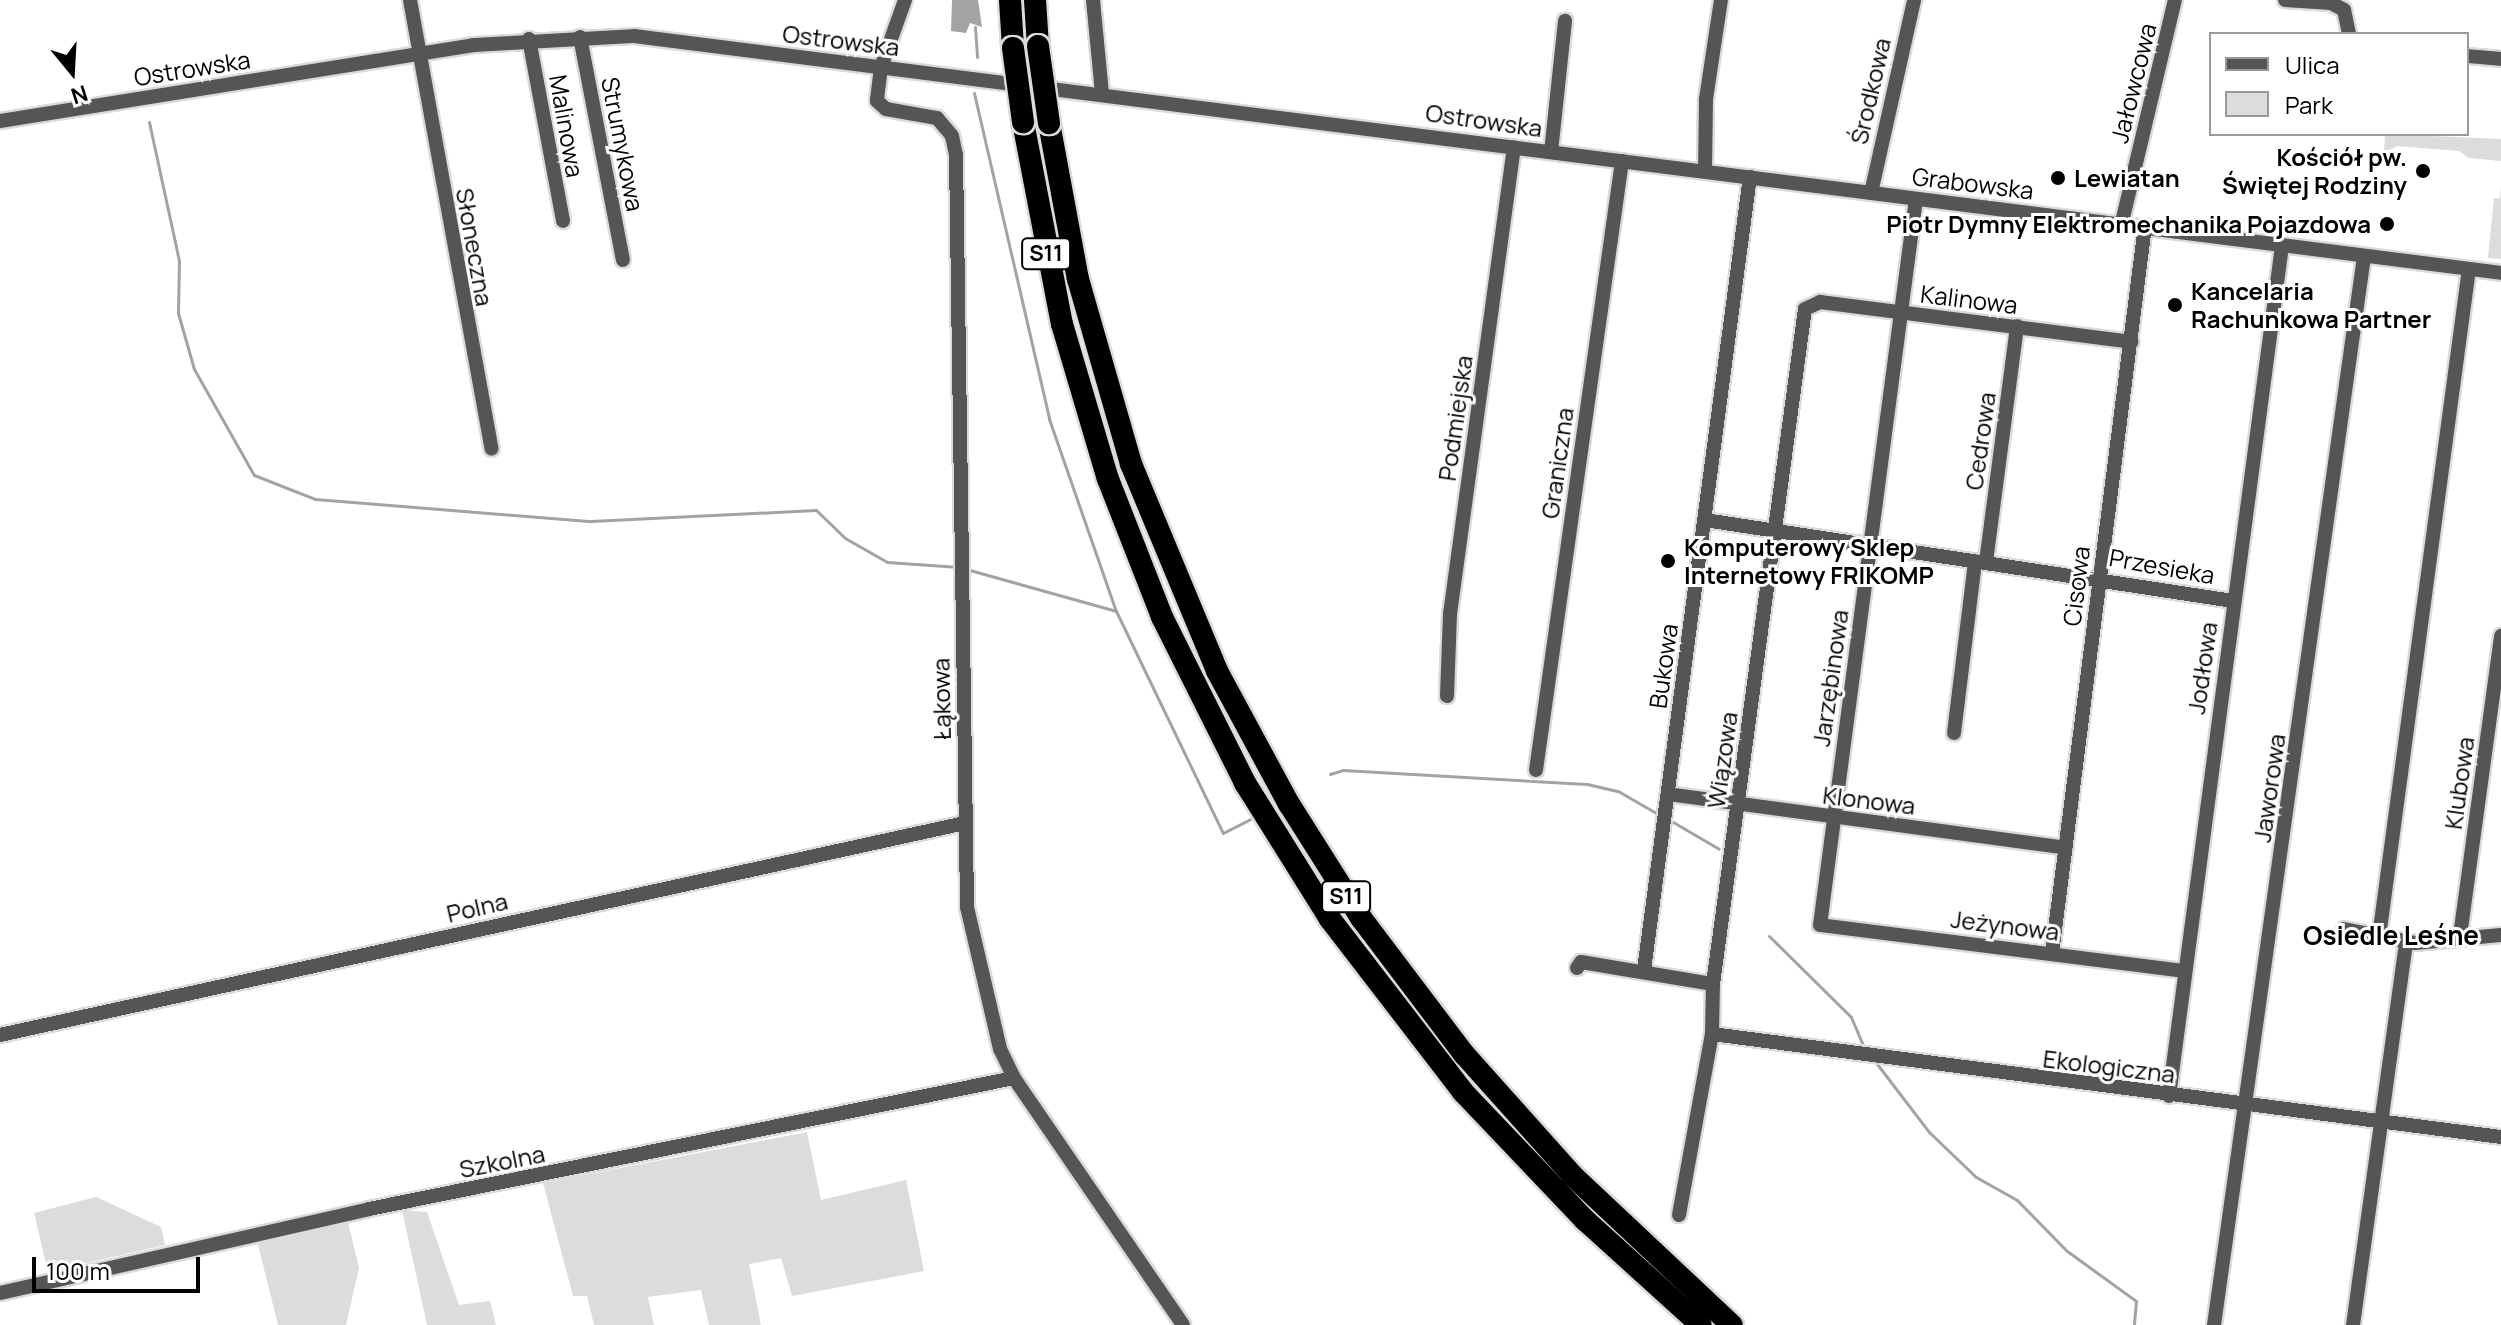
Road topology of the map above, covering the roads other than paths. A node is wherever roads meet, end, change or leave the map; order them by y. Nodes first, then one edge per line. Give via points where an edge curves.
1 (410, 0) edge
2 (905, 0) edge
3 (1010, 0) edge
4 (1035, 0) edge
5 (1093, 0) edge
6 (1721, 0) edge
7 (1914, 0) edge
8 (2175, 0) edge
9 (2285, 0) edge
10 (1565, 21) dead end
11 (2349, 32) edge
12 (580, 37) junction
13 (529, 39) junction
14 (418, 53) junction
15 (2469, 56) edge
16 (2501, 59) edge
17 (881, 67) junction
18 (1102, 94) junction
19 (0, 121) edge
20 (1514, 147) junction
21 (1551, 152) junction
22 (1622, 161) junction
23 (1677, 168) joint
24 (1705, 171) junction
25 (1750, 177) junction
26 (1871, 193) junction
27 (1916, 199) junction
28 (563, 221) dead end
29 (2122, 222) junction
30 (2145, 226) junction
31 (2282, 246) junction
32 (2364, 256) junction
33 (623, 260) dead end
34 (2469, 269) junction
35 (2501, 273) edge
36 (1805, 309) joint
37 (1903, 313) junction
38 (2017, 326) junction
39 (2131, 342) junction
40 (492, 449) dead end
41 (1705, 520) junction
42 (1776, 530) junction
43 (1871, 547) junction
44 (1981, 561) junction
45 (2099, 577) junction
46 (2233, 601) junction
47 (2501, 636) edge
48 (1447, 696) dead end
49 (1954, 733) dead end
50 (1536, 770) dead end
51 (1668, 794) junction
52 (1738, 805) junction
53 (1833, 817) junction
54 (965, 823) junction
55 (2065, 848) junction
56 (1820, 925) joint
57 (2344, 929) dead end
58 (2501, 935) edge
59 (2460, 936) junction
60 (2379, 937) junction
61 (2406, 942) junction
62 (2052, 953) junction
63 (1577, 968) dead end
64 (1644, 970) junction
65 (2184, 971) junction
66 (1713, 984) junction
67 (1712, 1034) junction
68 (0, 1035) edge
69 (1014, 1078) junction
70 (2169, 1096) junction
71 (2242, 1105) junction
72 (2380, 1123) junction
73 (2501, 1137) edge
74 (1679, 1215) dead end
75 (0, 1293) edge
76 (1183, 1325) edge
77 (1701, 1325) edge
78 (1732, 1325) edge
79 (2214, 1325) edge
80 (2353, 1325) edge

1 - 14 street, Słoneczna
2 - 17 street
3 - 77 highway, S11, bridge via 1023,122 1062,324 1108,479 1162,617 1245,783 1330,919 1463,1092 1585,1220
4 - 78 highway, S11, bridge via 1049,123 1078,279 1131,464 1211,658 1289,804 1399,972 1500,1097 1572,1175
5 - 18 street
6 - 24 street via 1706,99
7 - 26 street, Środkowa
8 - 29 street, Jałowcowa
9 - 11 street via 2331,3 2344,10
10 - 21 street
12 - 13 street, Ostrowska
12 - 17 street, Ostrowska via 655,38
12 - 33 street, Strumykowa
13 - 14 street, Ostrowska
13 - 28 street, Malinowa
14 - 19 street, Ostrowska
14 - 40 street, Słoneczna
15 - 16 street
17 - 18 street, Ostrowska
17 - 54 street, Łąkowa via 881,106 937,118 952,136 956,155
18 - 20 street, Ostrowska
20 - 21 street, Ostrowska
20 - 48 street, Podmiejska via 1450,614
21 - 22 street, Ostrowska
22 - 23 street, Ostrowska
22 - 50 street, Graniczna
23 - 24 street, Grabowska
24 - 25 street, Grabowska
25 - 26 street, Grabowska
25 - 41 street, Bukowa
26 - 27 street, Grabowska
27 - 29 street, Grabowska
27 - 37 street, Jarzębinowa
29 - 30 street, Grabowska
30 - 31 street, Grabowska
30 - 39 street, Cisowa
31 - 32 street, Grabowska
31 - 46 street, Jodłowa
32 - 34 street, Grabowska
32 - 71 street, Jaworowa
34 - 35 street, Grabowska
34 - 60 street
36 - 37 street, Kalinowa via 1820,302
36 - 42 street, Wiązowa
37 - 38 street, Kalinowa
37 - 43 street, Jarzębinowa
38 - 39 street, Kalinowa
38 - 44 street, Cedrowa
39 - 45 street, Cisowa
41 - 42 street, Przesieka
41 - 51 street, Bukowa
42 - 43 street, Przesieka
42 - 52 street, Wiązowa
43 - 44 street, Przesieka
43 - 53 street, Jarzębinowa
44 - 45 street, Przesieka
44 - 49 street, Cedrowa
45 - 46 street, Przesieka
45 - 55 street, Cisowa
46 - 65 street, Jodłowa
47 - 59 street, Klubowa
51 - 52 street, Klonowa
51 - 64 street, Bukowa
52 - 53 street, Klonowa
52 - 66 street, Wiązowa
53 - 55 street, Klonowa
53 - 56 street, Jarzębinowa
54 - 68 street, Polna
54 - 69 street, Łąkowa via 967,907 1000,1049
55 - 62 street, Cisowa
56 - 62 street, Jeżynowa
57 - 60 street
58 - 59 street
59 - 61 street
60 - 61 street
61 - 72 street
62 - 65 street, Jeżynowa
63 - 64 street via 1581,962
64 - 66 street
65 - 70 street, Jodłowa
66 - 67 street, Wiązowa
67 - 70 street, Ekologiczna
67 - 74 street, Wiązowa
69 - 75 street, Szkolna via 369,1209
69 - 76 street, Łąkowa
70 - 71 street, Ekologiczna
71 - 72 street, Ekologiczna
71 - 79 street, Jaworowa
72 - 73 street, Ekologiczna
72 - 80 street

